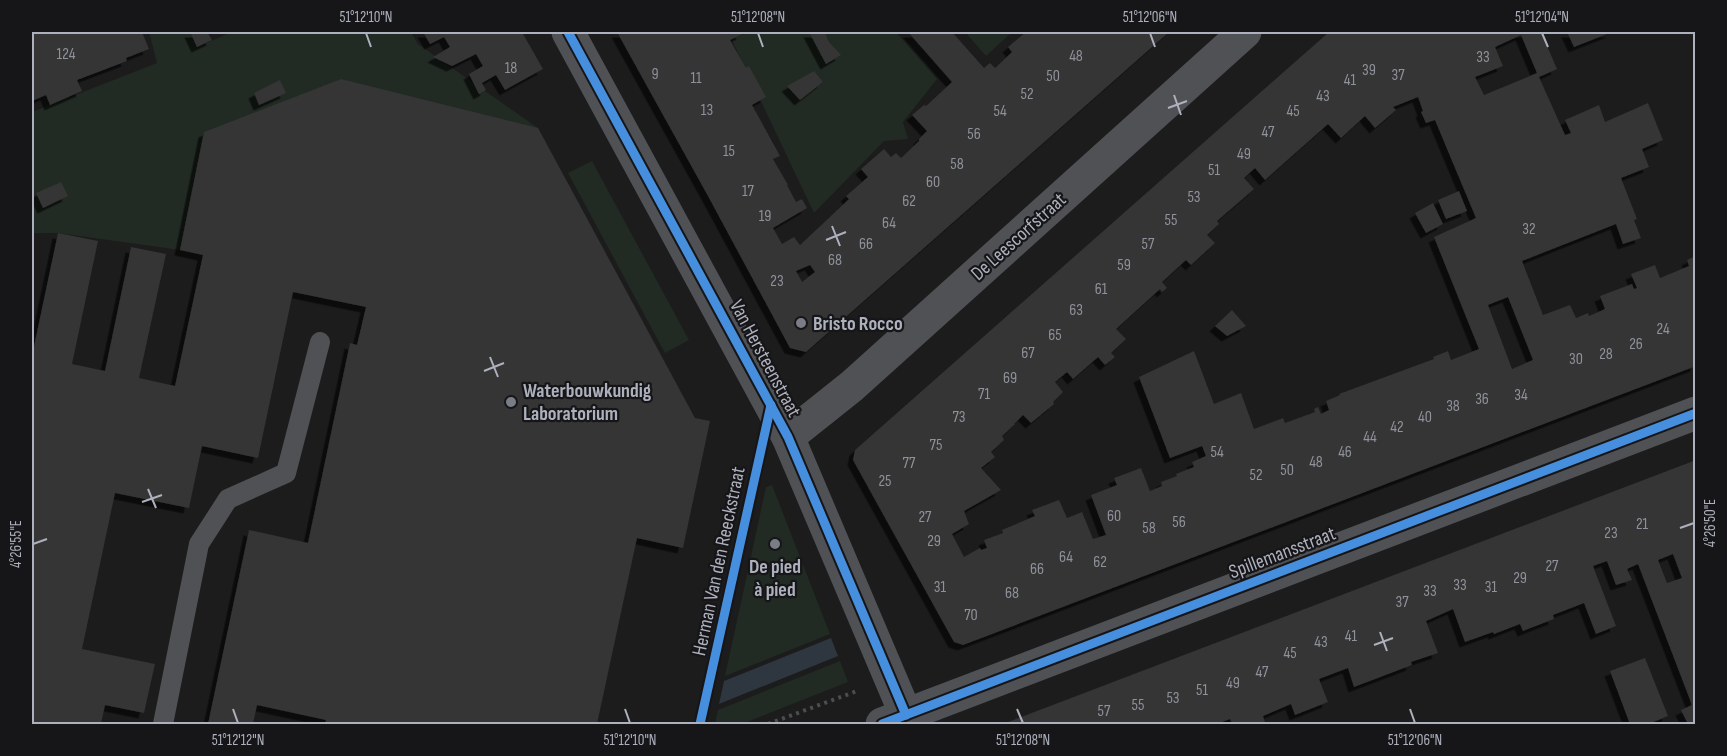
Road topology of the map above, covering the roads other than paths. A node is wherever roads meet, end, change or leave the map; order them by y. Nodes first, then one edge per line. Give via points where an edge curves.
1 (568, 32) edge
2 (1245, 32) edge
3 (320, 342) dead end
4 (1695, 413) edge
5 (788, 437) junction
6 (894, 720) edge
7 (163, 724) edge

1 - 5 street, Van Hersteenstraat
2 - 5 street, De Leescorfstraat via 852,386
3 - 7 lane via 286,473 228,499 200,544
4 - 6 street, Spillemansstraat
5 - 6 street, Van Hersteenstraat via 891,679

